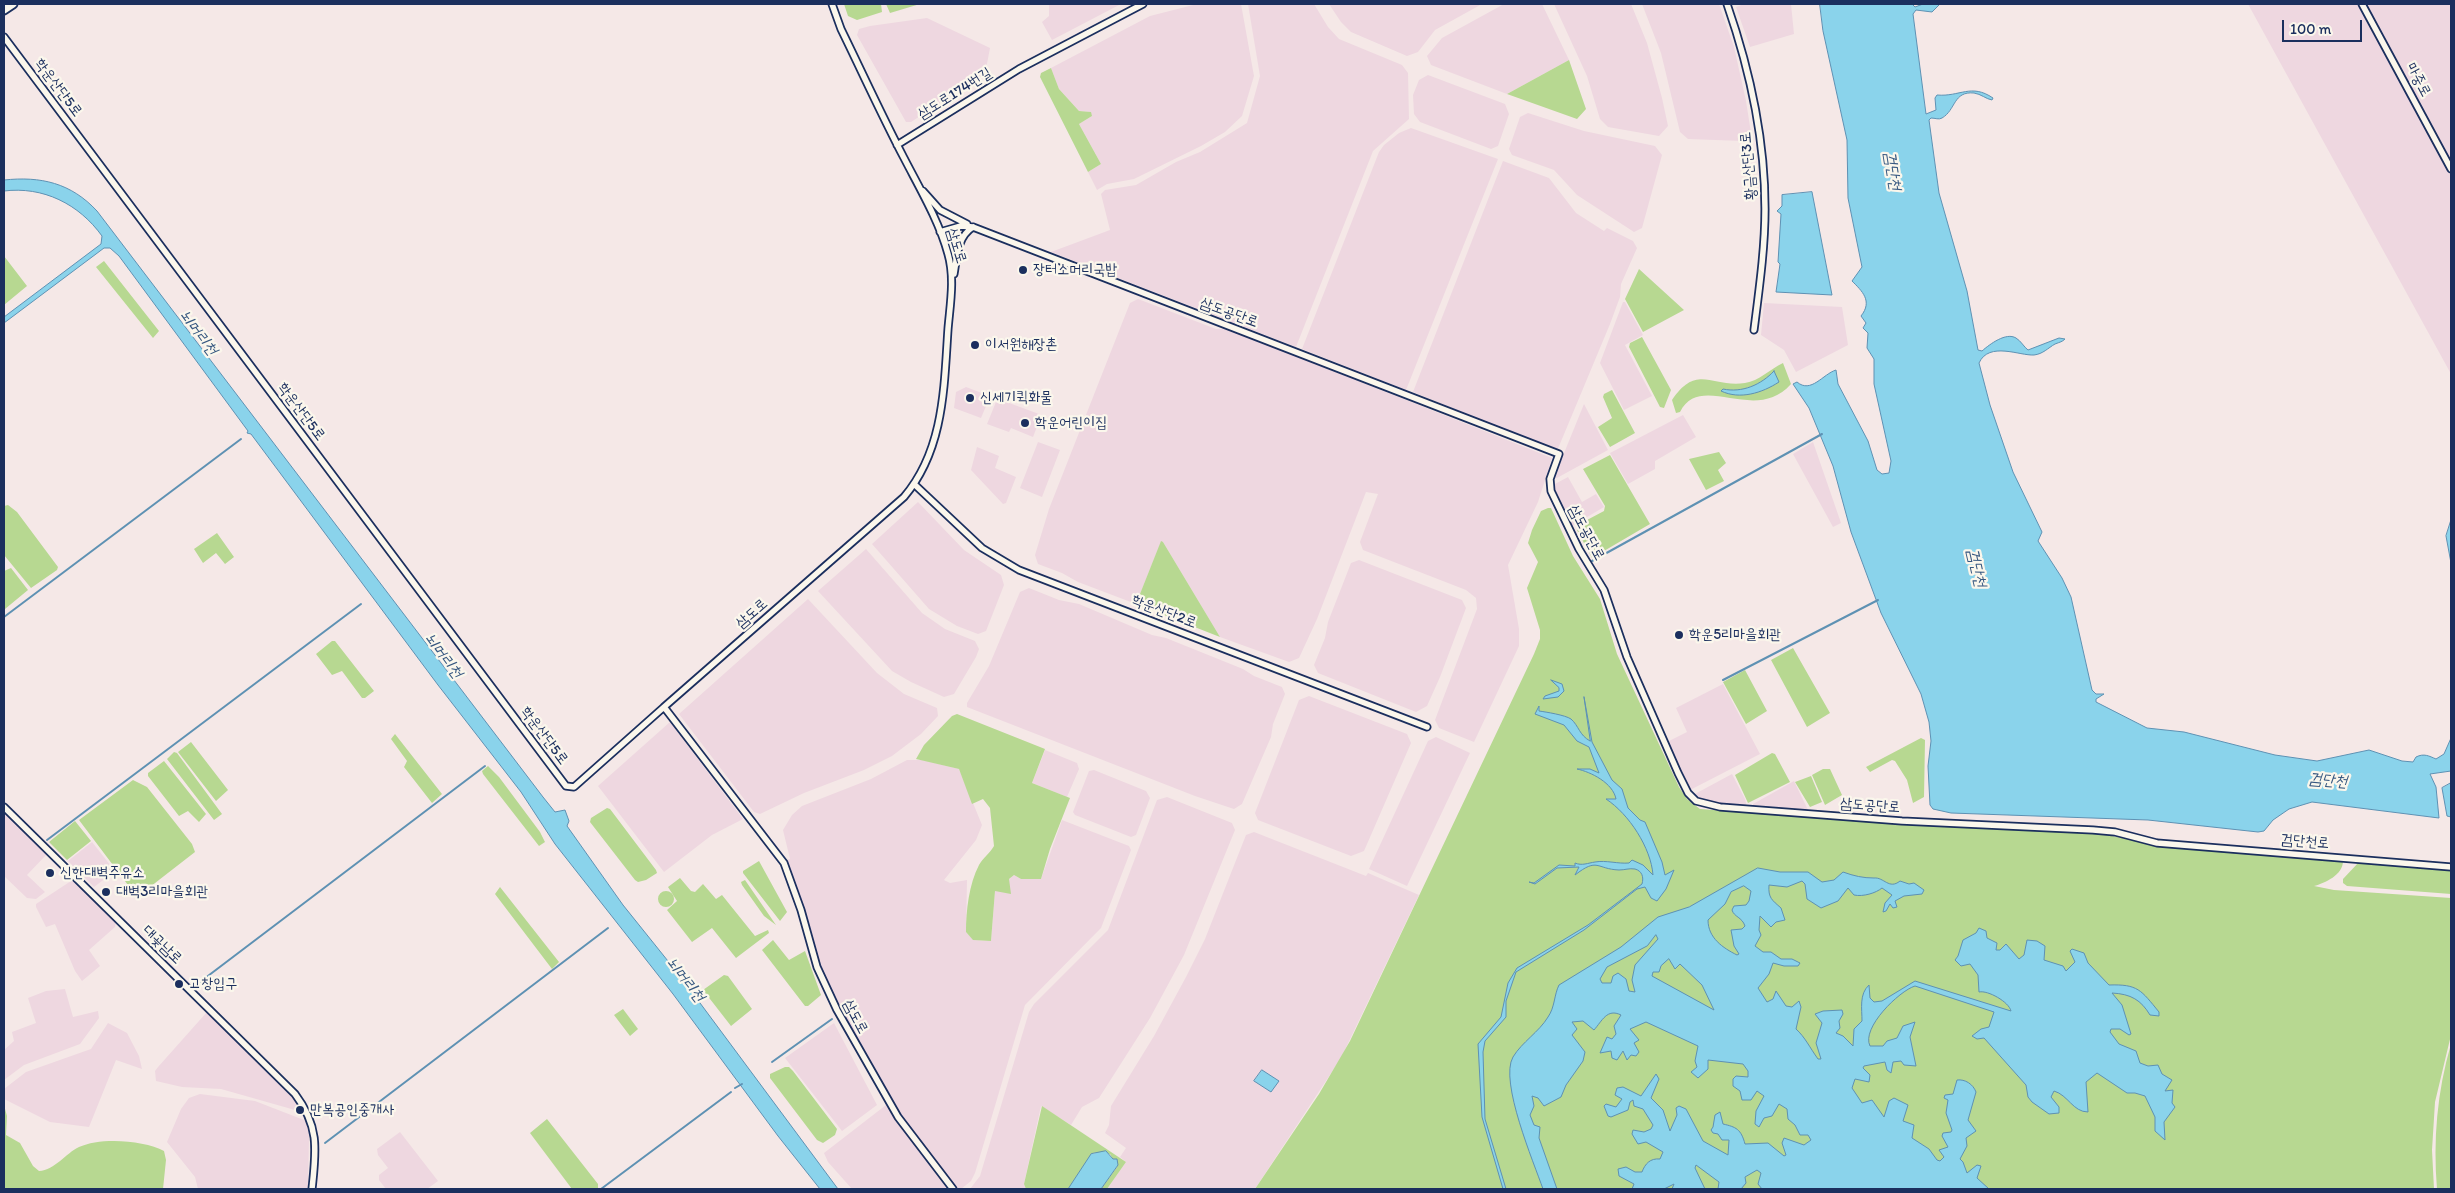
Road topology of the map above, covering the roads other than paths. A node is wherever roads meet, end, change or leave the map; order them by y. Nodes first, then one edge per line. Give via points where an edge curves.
1 (13, 4) edge
2 (832, 4) edge
3 (1143, 4) edge
4 (1727, 4) edge
5 (2362, 4) edge
6 (4, 10) edge
7 (4, 37) edge
8 (897, 145) junction
9 (2451, 169) edge
10 (918, 186) junction
11 (974, 227) junction
12 (940, 232) junction
13 (951, 294) junction
14 (1754, 330) dead end
15 (914, 484) junction
16 (664, 706) junction
17 (1427, 727) dead end
18 (4, 807) edge
19 (2157, 843) joint
20 (2451, 867) edge
21 (312, 1189) edge
22 (953, 1189) edge

1 - 6 main road
2 - 8 street, 삼도로
3 - 8 street, 삼도로174번길 via 1028,65
4 - 14 street, 황금산단3로 via 1746,60 1757,114 1764,181 1762,257
5 - 9 street, 마중로
7 - 16 street, 학운산단5로 via 566,786 574,787
8 - 10 street, 삼도로
10 - 11 street via 940,210
10 - 12 street, 삼도로
11 - 12 street, 삼도공단로 via 961,226
11 - 13 street via 960,242
11 - 19 street, 삼도공단로 via 1558,454 1550,479 1554,499 1604,590 1627,657 1688,794 1700,803 1720,808 1902,821 2094,830
12 - 13 street, 삼도로 via 950,262
13 - 15 street, 삼도로 via 942,412 932,450
15 - 16 street, 삼도로 via 896,504
15 - 17 street, 학운산단2로 via 982,548 1019,570
16 - 22 street, 삼도로 via 784,863 816,967 837,1010 898,1117
18 - 21 street, 대곶남로 via 296,1094 315,1135
19 - 20 street, 검단천로

